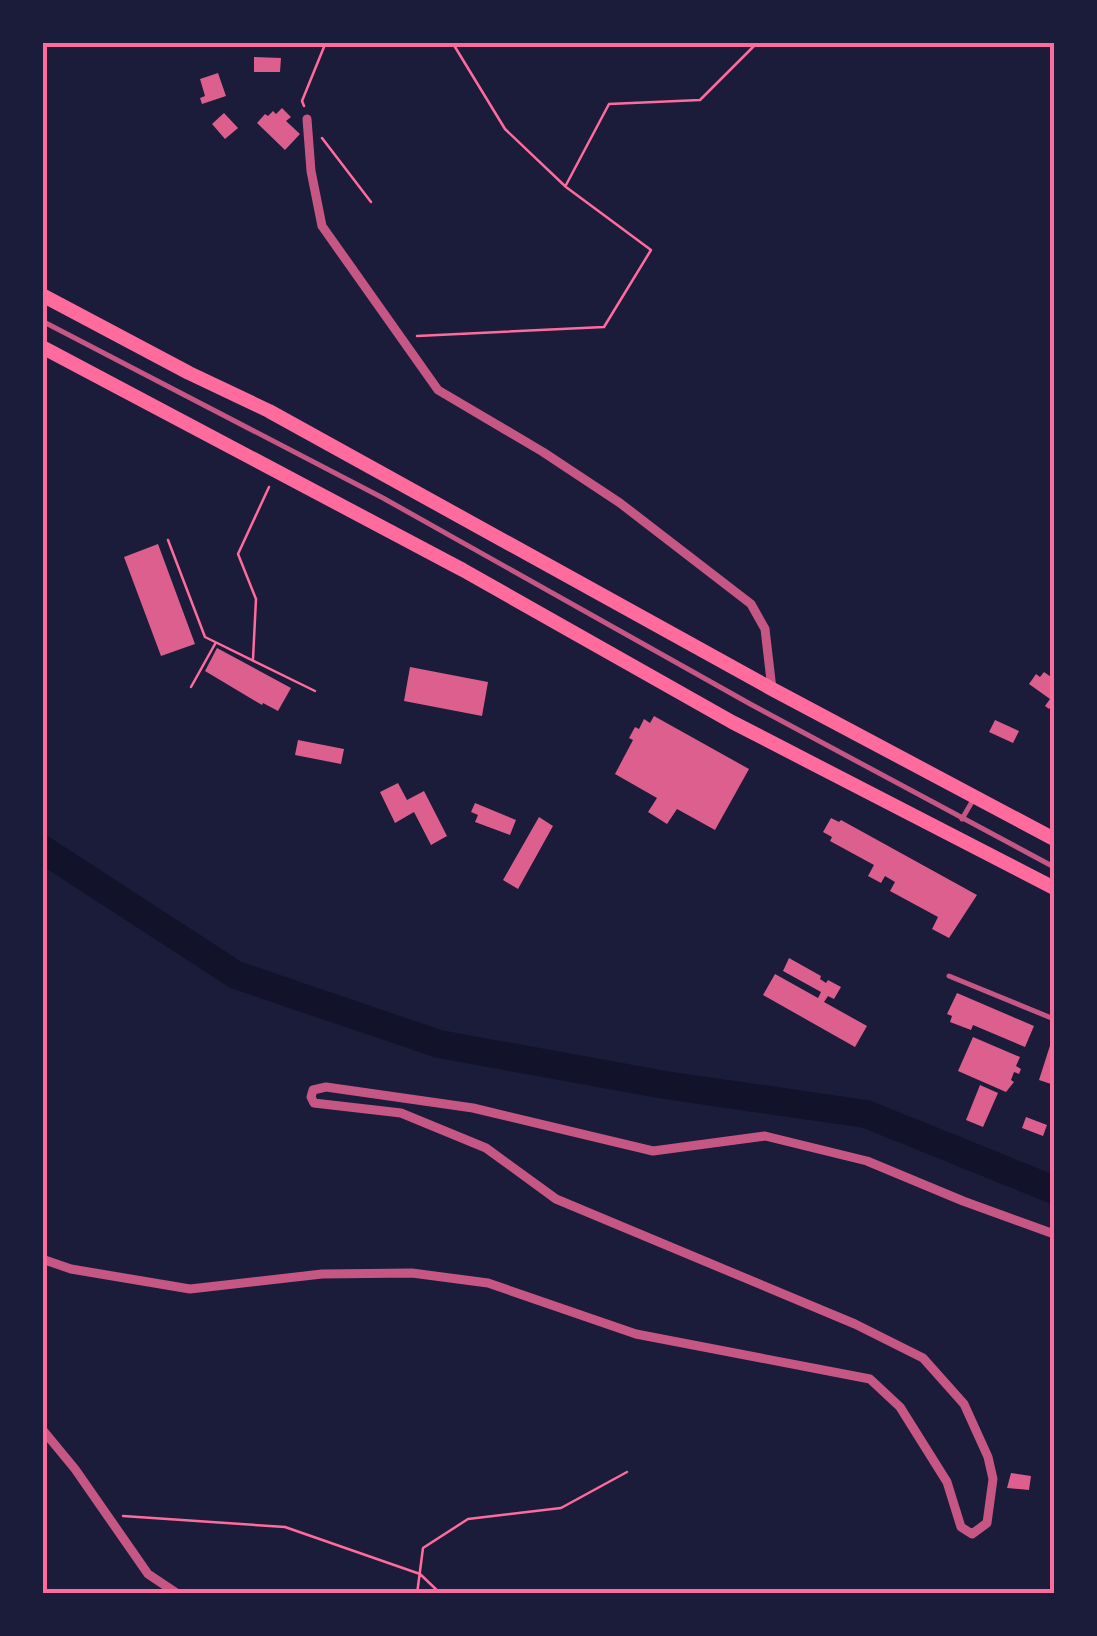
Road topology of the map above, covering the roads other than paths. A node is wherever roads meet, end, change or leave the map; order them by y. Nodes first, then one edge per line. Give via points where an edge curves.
1 (307, 118) road end
2 (42, 296) edge
3 (42, 321) edge
4 (45, 347) edge
5 (772, 689) junction
6 (974, 797) junction
7 (962, 819) junction
8 (1054, 839) edge
9 (1054, 867) edge
10 (1054, 888) edge
11 (950, 976) dead end
12 (1054, 1019) edge
13 (1054, 1234) edge
14 (42, 1259) edge
15 (42, 1430) edge
16 (178, 1594) edge

1 - 5 street via 322,226 438,390 620,503 750,604 766,630
2 - 5 main road via 284,420
3 - 7 lane via 382,498
4 - 10 main road via 464,570 732,722
5 - 6 main road
6 - 7 lane
6 - 8 main road
7 - 9 lane
11 - 12 lane
13 - 14 street via 867,1161 764,1136 653,1151 473,1108 326,1087 310,1096 314,1102 402,1113 486,1148 556,1199 923,1358 964,1404 988,1457 993,1478 987,1523 972,1534 964,1531 948,1482 900,1407 870,1379 636,1334 488,1283 412,1272 190,1289
15 - 16 street via 148,1574

